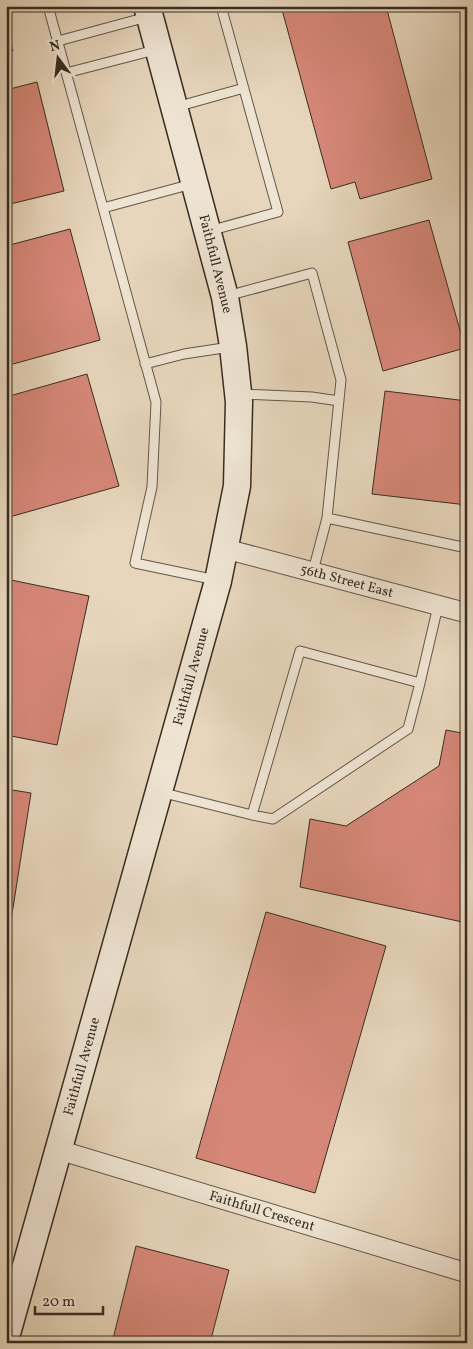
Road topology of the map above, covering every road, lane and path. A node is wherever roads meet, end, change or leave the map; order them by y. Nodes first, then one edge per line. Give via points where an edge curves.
1 (48, 6) edge
2 (221, 6) edge
3 (148, 11) edge
4 (58, 41) junction
5 (158, 49) junction
6 (66, 73) junction
7 (244, 88) junction
8 (174, 108) junction
9 (194, 183) junction
10 (103, 208) junction
11 (208, 231) junction
12 (225, 296) junction
13 (233, 346) junction
14 (145, 364) junction
15 (239, 394) junction
16 (339, 401) junction
17 (327, 518) junction
18 (467, 548) edge
19 (226, 549) junction
20 (313, 571) junction
21 (218, 581) junction
22 (438, 606) junction
23 (467, 614) edge
24 (420, 683) junction
25 (160, 792) junction
26 (252, 815) junction
27 (59, 1150) junction
28 (467, 1273) edge
29 (6, 1337) edge

1 - 4 lane
2 - 7 lane
3 - 4 lane
3 - 5 street, Faithfull Avenue
4 - 6 lane
5 - 6 lane
5 - 8 street, Faithfull Avenue
6 - 10 lane
7 - 8 lane
7 - 11 lane via 278,212
8 - 9 street, Faithfull Avenue
9 - 10 lane
9 - 11 street, Faithfull Avenue
10 - 14 lane
11 - 12 street, Faithfull Avenue
12 - 13 street, Faithfull Avenue
12 - 16 lane via 312,273 341,380
13 - 14 lane
13 - 15 street, Faithfull Avenue
14 - 21 lane via 156,402 155,444 152,487 136,563
15 - 16 lane
15 - 19 street, Faithfull Avenue via 237,486
16 - 17 lane
17 - 18 lane
17 - 20 lane
19 - 20 street, 56th Street East
19 - 21 street, Faithfull Avenue
20 - 22 street, 56th Street East
21 - 25 street, Faithfull Avenue
22 - 23 street, 56th Street East
22 - 24 lane
24 - 26 lane via 408,729 273,819
24 - 26 lane via 300,650
25 - 26 lane
25 - 27 street, Faithfull Avenue
27 - 28 street, Faithfull Crescent
27 - 29 street, Faithfull Avenue

